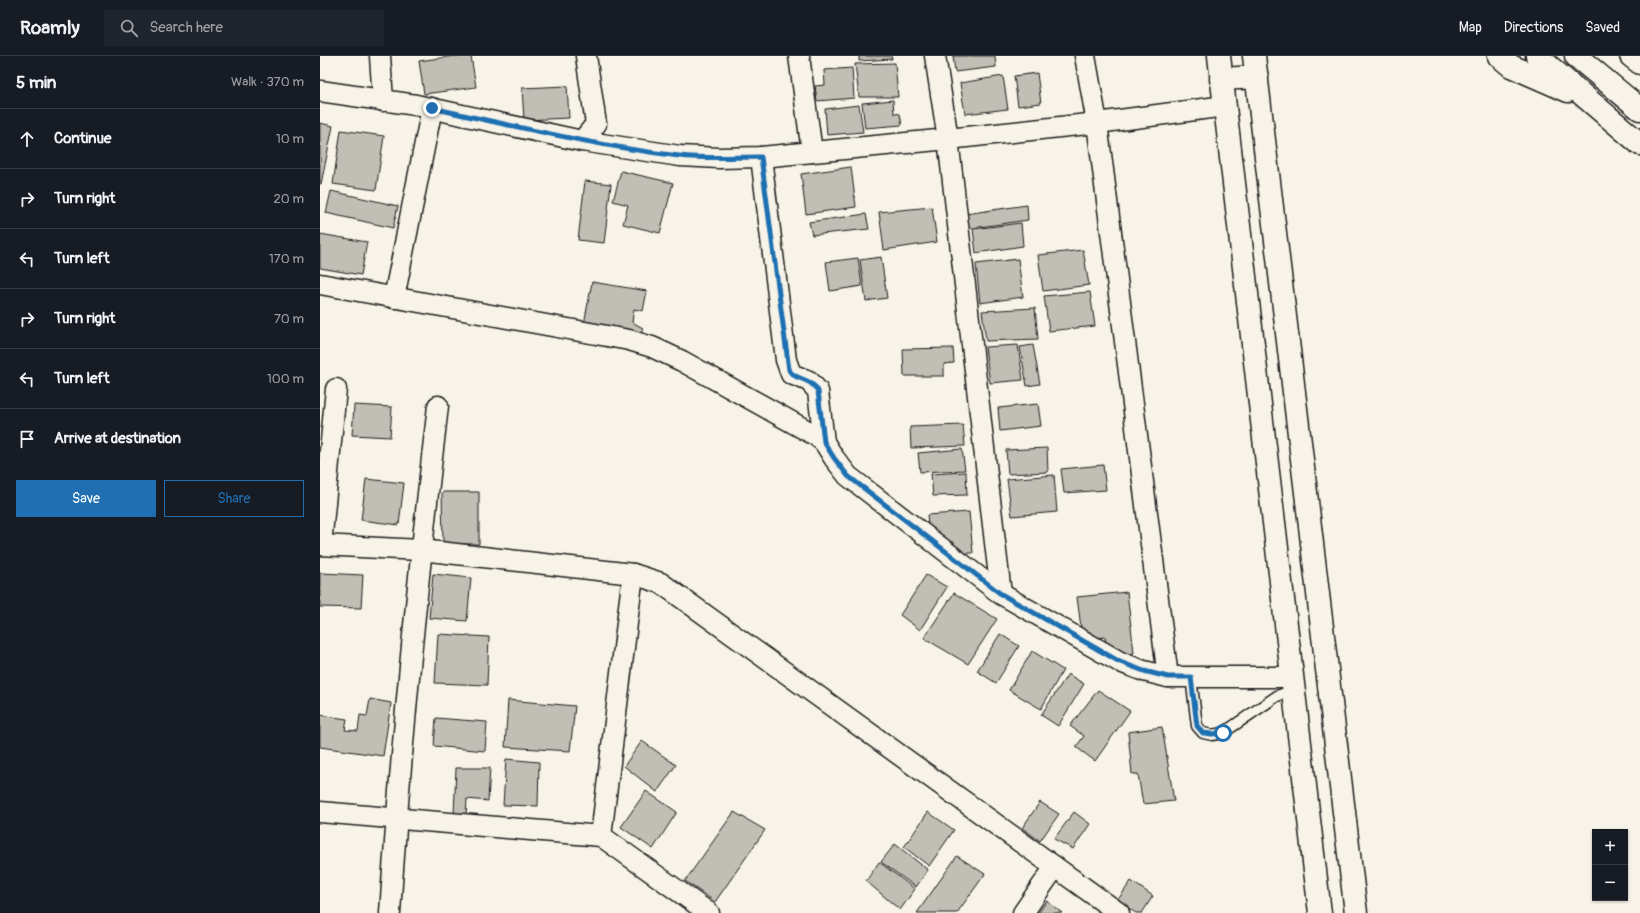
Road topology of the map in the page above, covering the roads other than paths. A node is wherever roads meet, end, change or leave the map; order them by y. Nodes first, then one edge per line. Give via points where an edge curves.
1 (380, 56) edge
2 (586, 56) edge
3 (799, 56) edge
4 (935, 56) edge
5 (1085, 56) edge
6 (1219, 56) edge
7 (1499, 56) edge
8 (1538, 56) edge
9 (1576, 56) edge
10 (1631, 56) edge
11 (1640, 63) edge
12 (1255, 66) edge
13 (1221, 79) junction
14 (320, 91) edge
15 (383, 100) junction
16 (1589, 101) junction
17 (1225, 106) junction
18 (432, 108) junction
19 (1640, 109) edge
20 (1097, 123) junction
21 (948, 139) junction
22 (582, 141) junction
23 (1640, 144) edge
24 (812, 152) junction
25 (761, 157) junction
26 (320, 284) edge
27 (394, 298) junction
28 (336, 389) dead end
29 (438, 406) dead end
30 (824, 442) junction
31 (320, 545) edge
32 (421, 550) junction
33 (633, 574) junction
34 (1001, 594) junction
35 (1168, 677) junction
36 (1191, 677) junction
37 (1293, 684) junction
38 (320, 812) edge
39 (396, 818) junction
40 (601, 836) junction
41 (1055, 867) junction
42 (390, 913) edge
43 (709, 913) edge
44 (1023, 913) edge
45 (1119, 913) edge
46 (1320, 913) edge
47 (1356, 913) edge

1 - 15 street
2 - 22 street via 596,124
3 - 24 street
4 - 21 street
5 - 20 street
6 - 13 main road
7 - 16 main road via 1511,66
8 - 16 main road
9 - 19 main road
10 - 11 main road
12 - 13 main road
12 - 47 main road
13 - 17 main road
14 - 15 street
15 - 18 street
16 - 23 main road
17 - 20 street
17 - 37 main road
18 - 22 street
18 - 27 street
20 - 21 street
20 - 35 street
21 - 24 street
21 - 34 street
22 - 25 street via 680,156
24 - 25 street
25 - 30 street via 786,360 791,374 809,381 818,391
26 - 27 street
27 - 30 street via 629,340 652,347 689,365
28 - 31 street
29 - 32 street
30 - 34 street via 848,476
31 - 32 street
32 - 33 street
32 - 39 street
33 - 40 street
33 - 41 street via 661,583
34 - 35 street via 1120,662
35 - 36 street
36 - 37 street
36 - 37 lane via 1197,726 1203,733 1212,734 1223,733
37 - 46 main road
38 - 39 street
39 - 40 street
39 - 42 street
40 - 43 street
41 - 44 street
41 - 45 street

